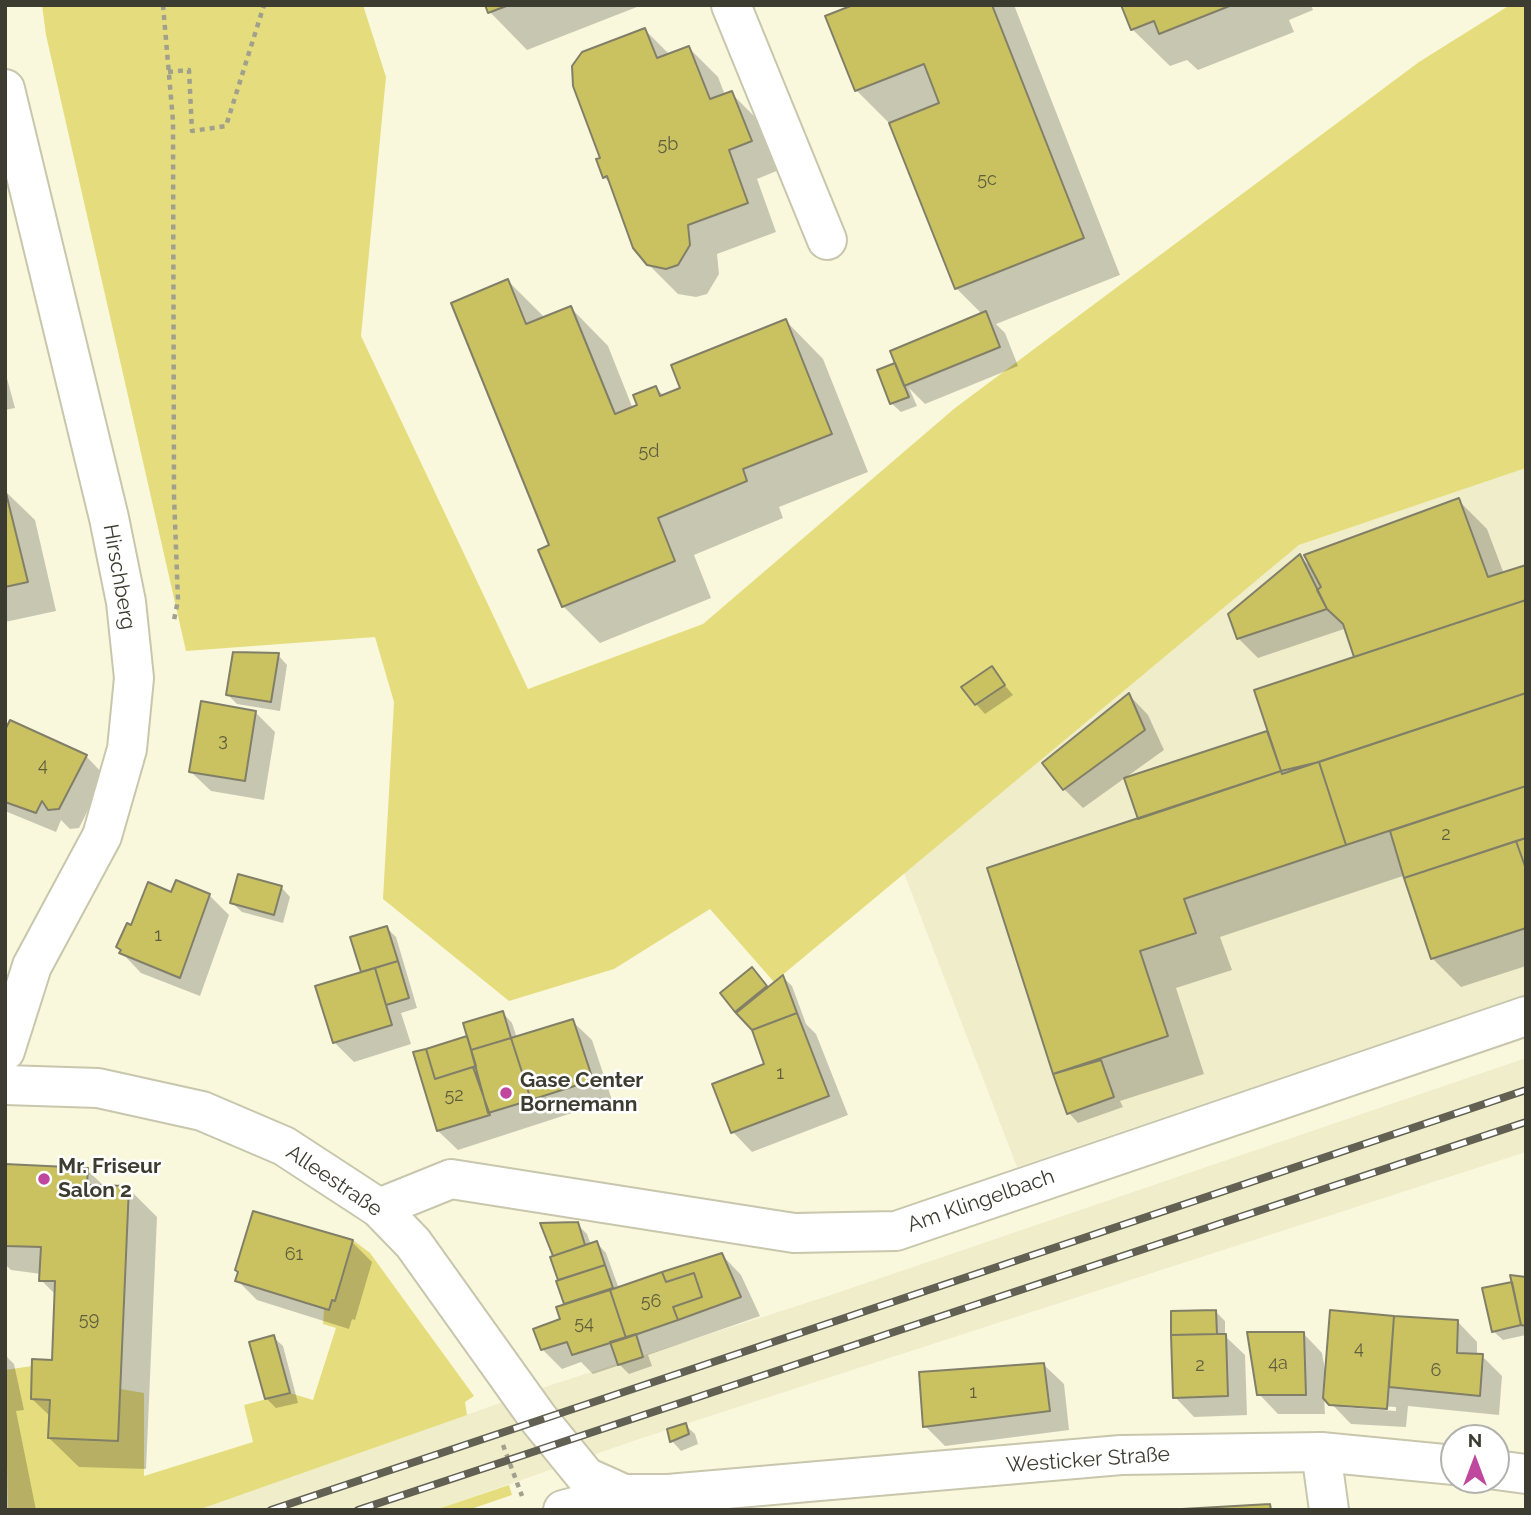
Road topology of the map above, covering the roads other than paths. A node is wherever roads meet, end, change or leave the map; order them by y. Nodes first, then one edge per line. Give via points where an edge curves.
1 (731, 5) edge
2 (5, 89) edge
3 (827, 240) dead end
4 (1526, 1016) edge
5 (5, 1051) edge
6 (5, 1085) edge
7 (379, 1208) junction
8 (1321, 1452) junction
9 (1440, 1464) edge
10 (624, 1494) junction
11 (725, 1499) edge
12 (564, 1510) edge
13 (1329, 1510) edge

1 - 3 street
2 - 5 street, Hirschberg via 109,518 126,603 134,678 127,749 102,836 32,966
4 - 7 street, Am Klingelbach via 896,1231 794,1233 451,1180
6 - 7 street, Alleestraße via 98,1088 202,1111 284,1146
7 - 10 street, Alleestraße via 413,1243 532,1410 586,1477
8 - 9 street, Westicker Straße
8 - 11 street, Westicker Straße via 1121,1455
8 - 13 street
10 - 11 street, Westicker Straße
10 - 12 street, Westicker Straße

